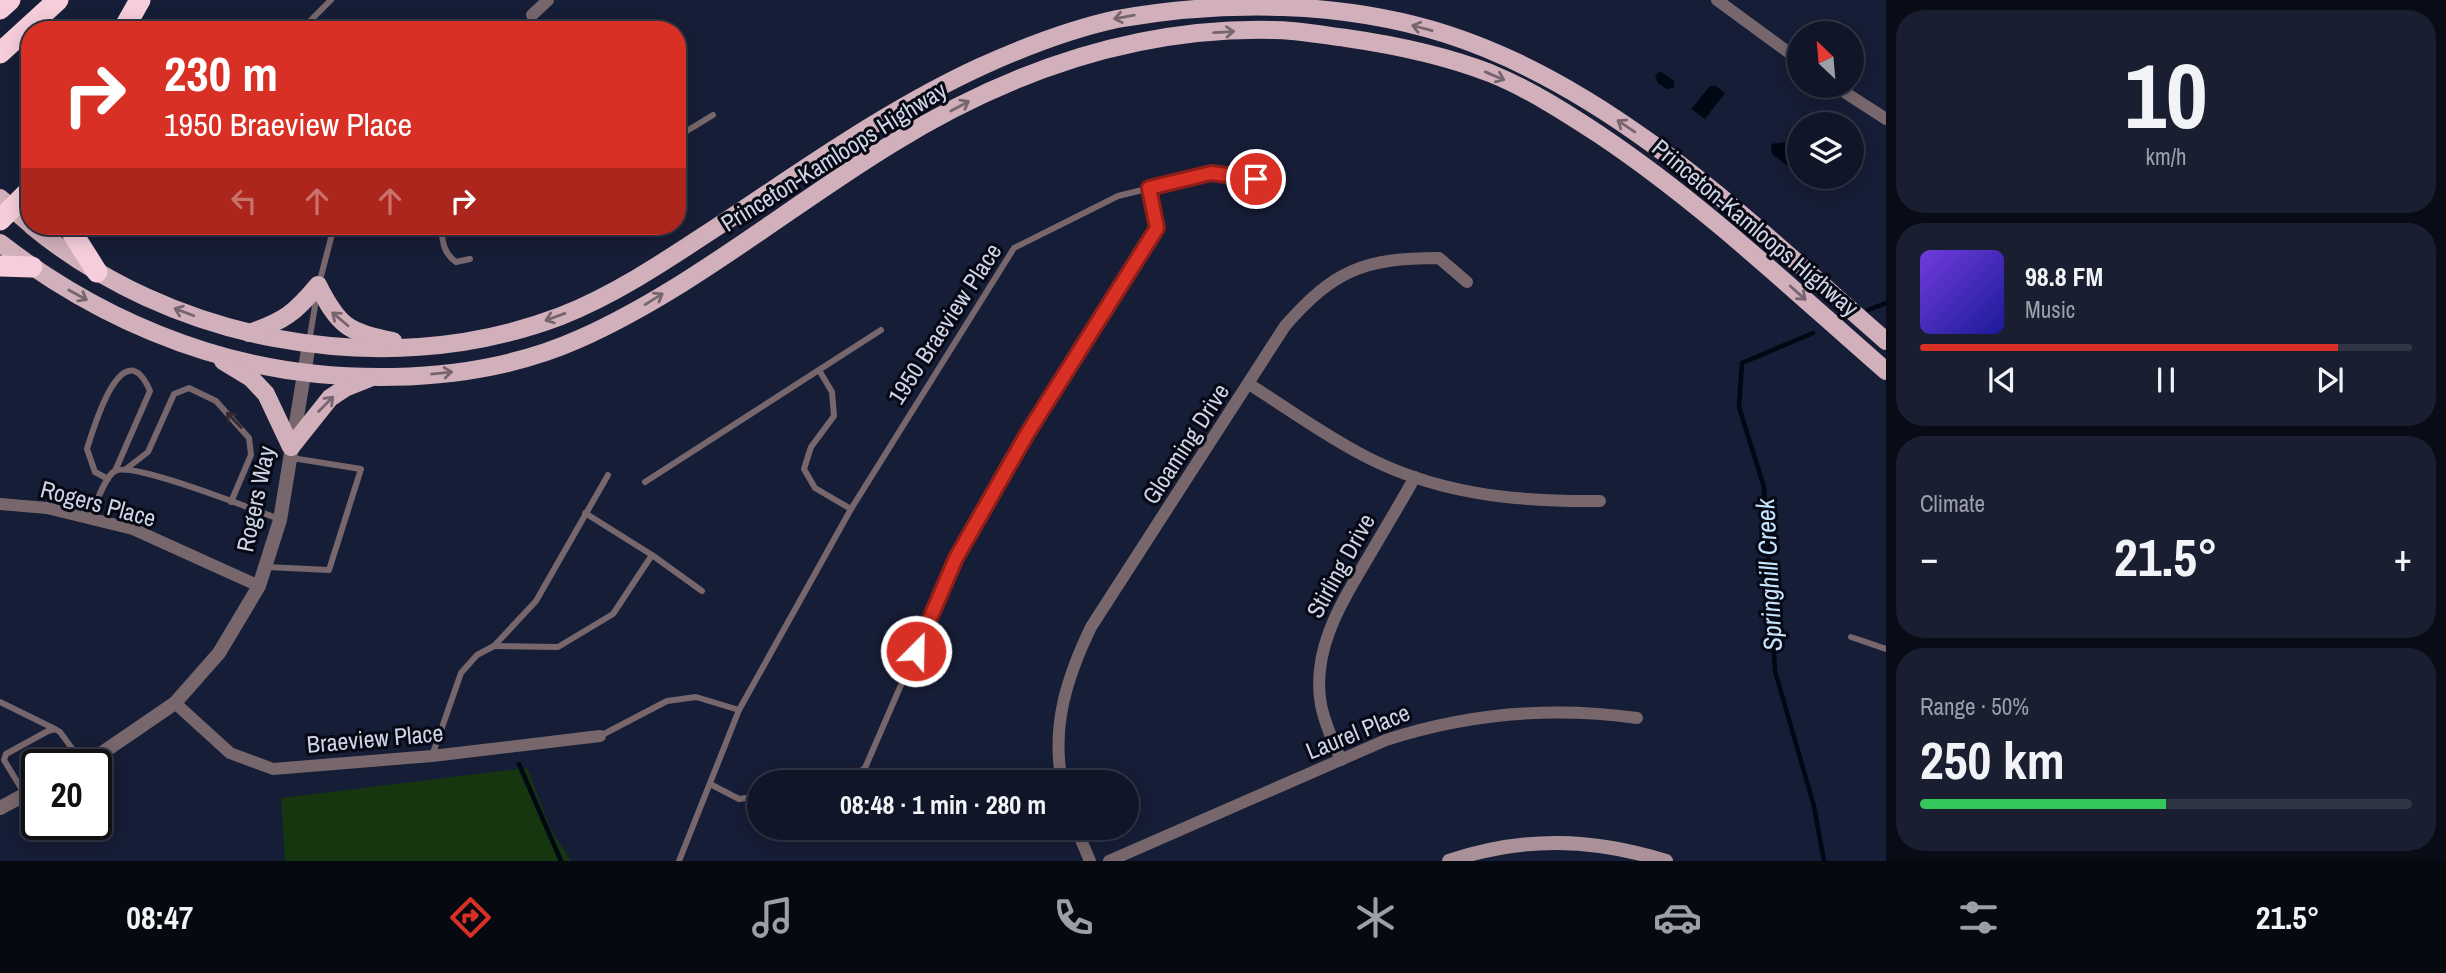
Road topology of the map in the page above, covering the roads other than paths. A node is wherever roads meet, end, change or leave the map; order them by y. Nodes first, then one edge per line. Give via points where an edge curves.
1 (10, 0) edge
2 (58, 0) edge
3 (139, 0) edge
4 (331, 0) edge
5 (548, 0) edge
6 (1717, 0) edge
7 (0, 9) edge
8 (532, 15) dead end
9 (35, 21) edge
10 (128, 21) edge
11 (310, 21) edge
12 (21, 34) edge
13 (1787, 51) edge
14 (0, 53) edge
15 (1854, 98) edge
16 (713, 115) dead end
17 (1886, 119) edge
18 (686, 132) edge
19 (1256, 179) dead end
20 (1149, 188) junction
21 (21, 197) edge
22 (4, 209) edge
23 (21, 219) edge
24 (43, 235) edge
25 (74, 235) edge
26 (332, 235) edge
27 (442, 235) edge
28 (0, 243) edge
29 (470, 259) dead end
30 (0, 266) edge
31 (32, 267) junction
32 (97, 272) junction
33 (1467, 282) dead end
34 (318, 285) junction
35 (881, 330) dead end
36 (249, 333) junction
37 (1886, 341) edge
38 (309, 344) junction
39 (425, 346) junction
40 (209, 353) junction
41 (819, 370) junction
42 (1886, 371) edge
43 (303, 372) junction
44 (373, 377) junction
45 (1250, 384) junction
46 (290, 452) junction
47 (126, 469) junction
48 (115, 471) junction
49 (607, 475) dead end
50 (1415, 478) junction
51 (107, 479) junction
52 (645, 482) dead end
53 (1600, 501) dead end
54 (231, 502) junction
55 (0, 504) edge
56 (851, 509) junction
57 (585, 513) junction
58 (90, 519) junction
59 (281, 520) junction
60 (652, 555) junction
61 (265, 567) junction
62 (259, 586) junction
63 (702, 591) dead end
64 (1851, 637) dead end
65 (494, 646) junction
66 (1886, 649) edge
67 (0, 702) edge
68 (175, 703) junction
69 (739, 710) junction
70 (1637, 718) dead end
71 (55, 729) junction
72 (600, 736) joint
73 (71, 749) edge
74 (104, 749) edge
75 (432, 756) junction
76 (1341, 760) junction
77 (862, 770) edge
78 (1061, 770) edge
79 (21, 780) edge
80 (710, 785) junction
81 (21, 797) edge
82 (747, 798) edge
83 (0, 808) edge
84 (1081, 840) edge
85 (679, 861) edge
86 (1090, 861) edge
87 (1109, 861) edge
88 (1449, 861) edge
89 (1666, 861) edge

1 - 7 highway
2 - 9 highway
3 - 10 highway
4 - 11 lane
5 - 8 street
6 - 13 street
12 - 14 highway
15 - 17 street
16 - 18 lane
19 - 20 lane, 1950 Braeview Place via 1211,173
20 - 56 lane, 1950 Braeview Place via 1118,196 1014,248
20 - 77 lane via 1157,228 1027,434 956,558
21 - 22 highway
22 - 23 main road, Princeton-Kamloops Highway
24 - 32 main road, Princeton-Kamloops Highway
25 - 32 highway
26 - 34 lane
27 - 29 lane via 448,256 456,262
28 - 31 main road, Princeton-Kamloops Highway
30 - 31 highway
31 -> 40 main road, Princeton-Kamloops Highway via 126,320
36 -> 32 main road, Princeton-Kamloops Highway via 139,295
33 - 45 street, Gloaming Drive via 1439,258 1398,258 1363,265 1336,278 1308,300 1285,326
34 - 36 main road via 299,309
34 - 38 lane
39 -> 34 main road via 355,331 332,314
35 - 41 lane, 1950 Braeview Place
36 - 38 main road, Princeton-Kamloops Highway
37 -> 39 main road, Princeton-Kamloops Highway via 1671,158 1544,75 1499,54 1397,20 1282,5 1182,7 1113,19 1044,41 979,68 889,115 614,292 524,328 479,340
38 - 39 main road, Princeton-Kamloops Highway via 377,349
38 - 43 street, Rogers Way
40 - 43 main road, Princeton-Kamloops Highway
40 - 46 main road via 251,378 266,394
41 - 52 lane, 1950 Braeview Place
41 - 56 lane via 832,392 834,416 811,447 804,469 815,488
44 -> 42 main road, Princeton-Kamloops Highway via 483,369 575,341 626,317 687,279 895,141 984,93 1052,64 1119,45 1186,34 1274,30 1390,44 1441,56 1532,93 1658,175
43 - 44 main road, Princeton-Kamloops Highway
43 - 46 street, Rogers Way
46 -> 44 main road via 330,398
45 - 50 street via 1358,453
45 - 78 street, Gloaming Drive via 1091,627 1063,698
46 - 59 street, Rogers Way
46 - 61 lane via 361,469 329,570
47 - 48 lane
47 - 54 lane
54 -> 47 lane via 251,455 249,438 216,401 189,388 174,394 148,452
48 - 51 lane
48 - 51 lane via 150,391 144,376 135,371 113,382 86,449 95,472
49 - 57 lane
50 - 53 street via 1482,496
50 - 76 street, Stirling Drive via 1325,638 1321,704
51 - 58 lane
54 - 59 lane
55 - 58 street, Rogers Place via 47,508
56 - 69 lane, 1950 Braeview Place
57 - 60 lane
57 - 65 lane via 536,601
58 - 62 street, Rogers Place via 133,530
59 - 61 street, Rogers Way
60 - 63 lane
60 - 65 lane via 613,614 558,647
61 - 62 street, Rogers Way
62 - 68 street, Rogers Way via 219,653
64 - 66 lane
65 - 75 lane via 477,655 461,673
67 - 71 lane
68 - 74 street, Rogers Way
68 - 75 street, Braeview Place via 230,752 272,769
69 - 72 lane via 696,697 667,701
69 - 80 lane, 1950 Braeview Place
70 - 76 street, Laurel Place via 1557,711 1473,717 1386,740
71 - 73 lane
71 - 79 lane via 6,754 4,760
72 - 75 street, Braeview Place
76 - 87 street, Laurel Place
80 - 82 lane via 739,799
80 - 85 lane, 1950 Braeview Place
81 - 83 street
84 - 86 street
88 - 89 main road via 1502,847 1557,842 1582,842

